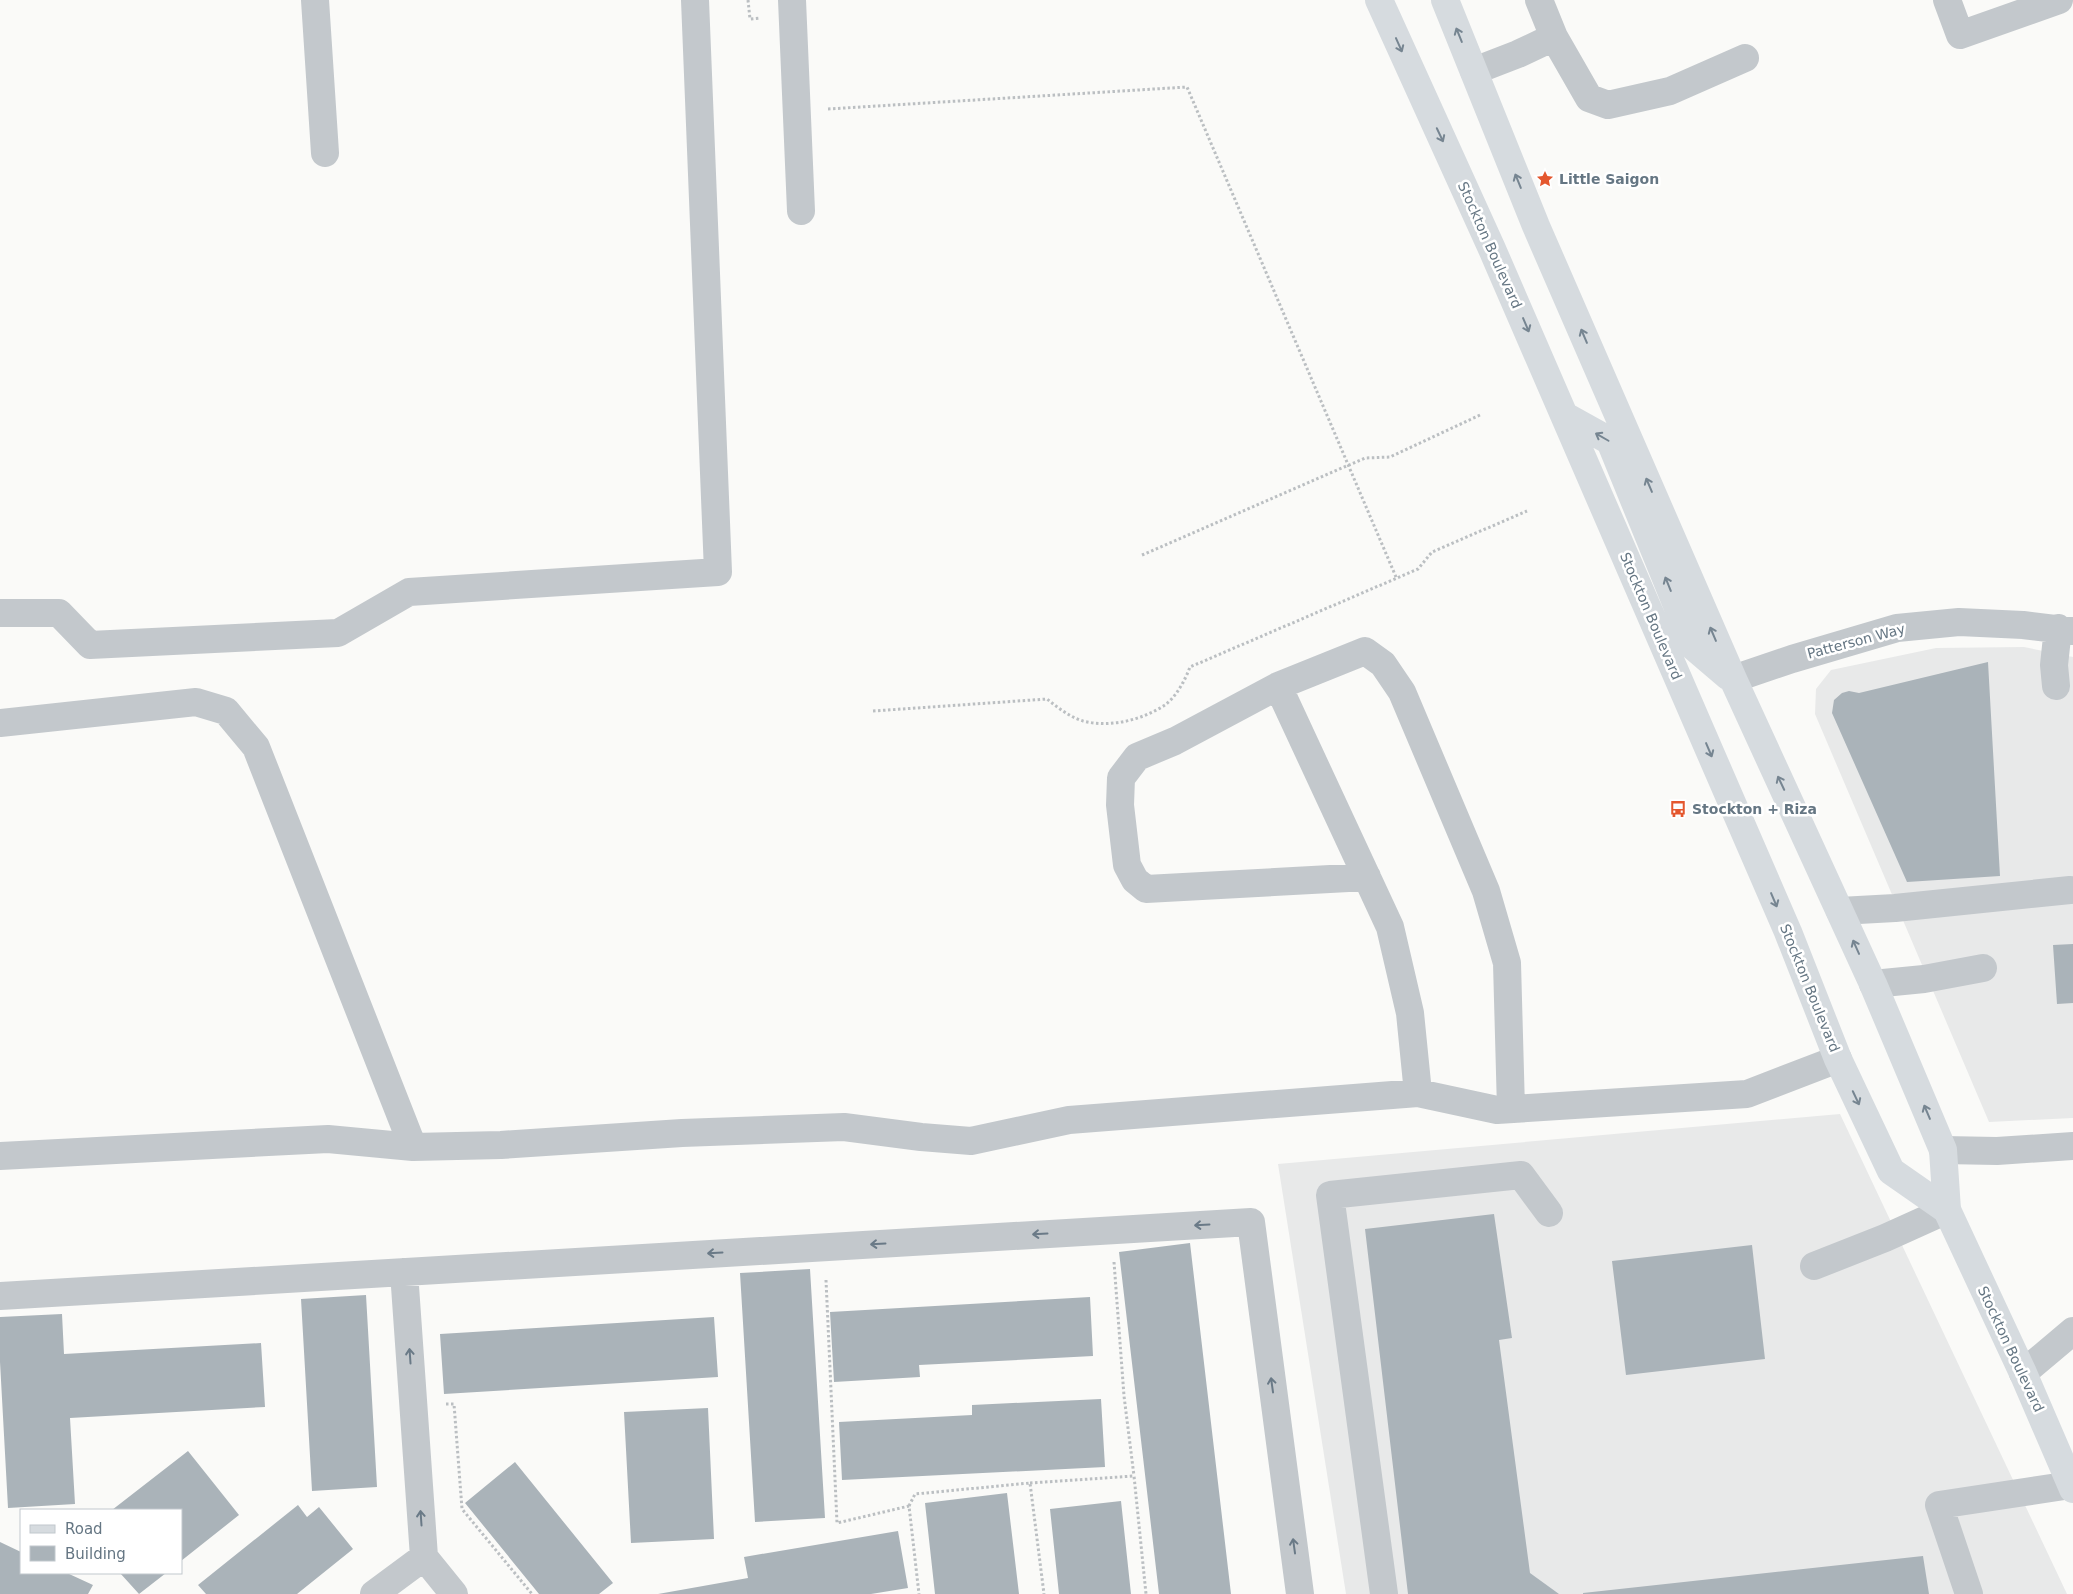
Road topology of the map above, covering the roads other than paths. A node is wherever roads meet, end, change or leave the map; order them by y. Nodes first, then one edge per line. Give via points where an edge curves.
1 (315, 0) edge
2 (695, 0) edge
3 (792, 0) edge
4 (1379, 0) edge
5 (1445, 0) edge
6 (1539, 0) edge
7 (1947, 0) edge
8 (2059, 0) edge
9 (1554, 37) junction
10 (1745, 58) dead end
11 (1474, 71) junction
12 (325, 152) dead end
13 (802, 211) dead end
14 (1565, 416) junction
15 (0, 613) edge
16 (2066, 630) edge
17 (1733, 679) junction
18 (1278, 686) junction
19 (2056, 686) dead end
20 (0, 723) edge
21 (1367, 877) junction
22 (2070, 890) dead end
23 (1840, 911) junction
24 (1983, 968) dead end
25 (1873, 984) junction
26 (1838, 1059) junction
27 (1418, 1093) junction
28 (1511, 1109) junction
29 (2073, 1146) edge
30 (413, 1147) junction
31 (1943, 1150) junction
32 (0, 1156) edge
33 (1947, 1210) junction
34 (1549, 1213) dead end
35 (1814, 1266) dead end
36 (404, 1272) junction
37 (0, 1296) edge
38 (2073, 1331) edge
39 (2023, 1373) junction
40 (2072, 1487) edge
41 (424, 1557) junction
42 (374, 1594) edge
43 (454, 1594) edge
44 (1300, 1594) edge
45 (1384, 1594) edge
46 (1969, 1594) edge

1 - 12 street
2 - 15 street via 718,572 409,592 338,633 90,645 59,612
3 - 13 street
4 -> 14 main road, Stockton Boulevard
11 -> 5 main road, Stockton Boulevard
6 - 9 street
7 - 8 street via 1960,35
9 - 10 street via 1589,98 1608,105 1670,91
9 - 11 street
17 -> 11 main road, Stockton Boulevard via 1536,226
17 -> 14 main road via 1694,647 1610,440
14 -> 26 main road, Stockton Boulevard via 1784,923
16 - 17 street, Patterson Way via 1959,622 1897,628
16 - 19 street via 2054,665
23 -> 17 main road, Stockton Boulevard
18 - 21 street
18 - 21 street via 1175,741 1137,757 1121,778 1120,805 1127,865 1135,880 1146,889
18 - 28 street via 1365,652 1383,664 1402,692 1486,891 1508,963
20 - 30 street via 196,702 226,711 256,747
21 - 27 street via 1390,927 1410,1013
22 - 23 street
25 -> 23 main road, Stockton Boulevard
24 - 25 street
31 -> 25 main road, Stockton Boulevard
26 - 28 street via 1747,1094
26 -> 33 main road, Stockton Boulevard via 1891,1172
27 - 28 street via 1497,1110
27 - 30 street via 1069,1120 971,1141 844,1127
29 - 31 street
30 - 32 street via 328,1139
31 - 33 main road, Stockton Boulevard
33 - 35 street
33 - 39 main road, Stockton Boulevard
34 - 45 street via 1521,1175 1330,1195
36 - 37 street
41 -> 36 street
44 -> 36 street via 1251,1222
38 - 39 street
39 - 40 main road, Stockton Boulevard
40 - 46 street via 1939,1505
41 - 42 street
41 - 43 street

